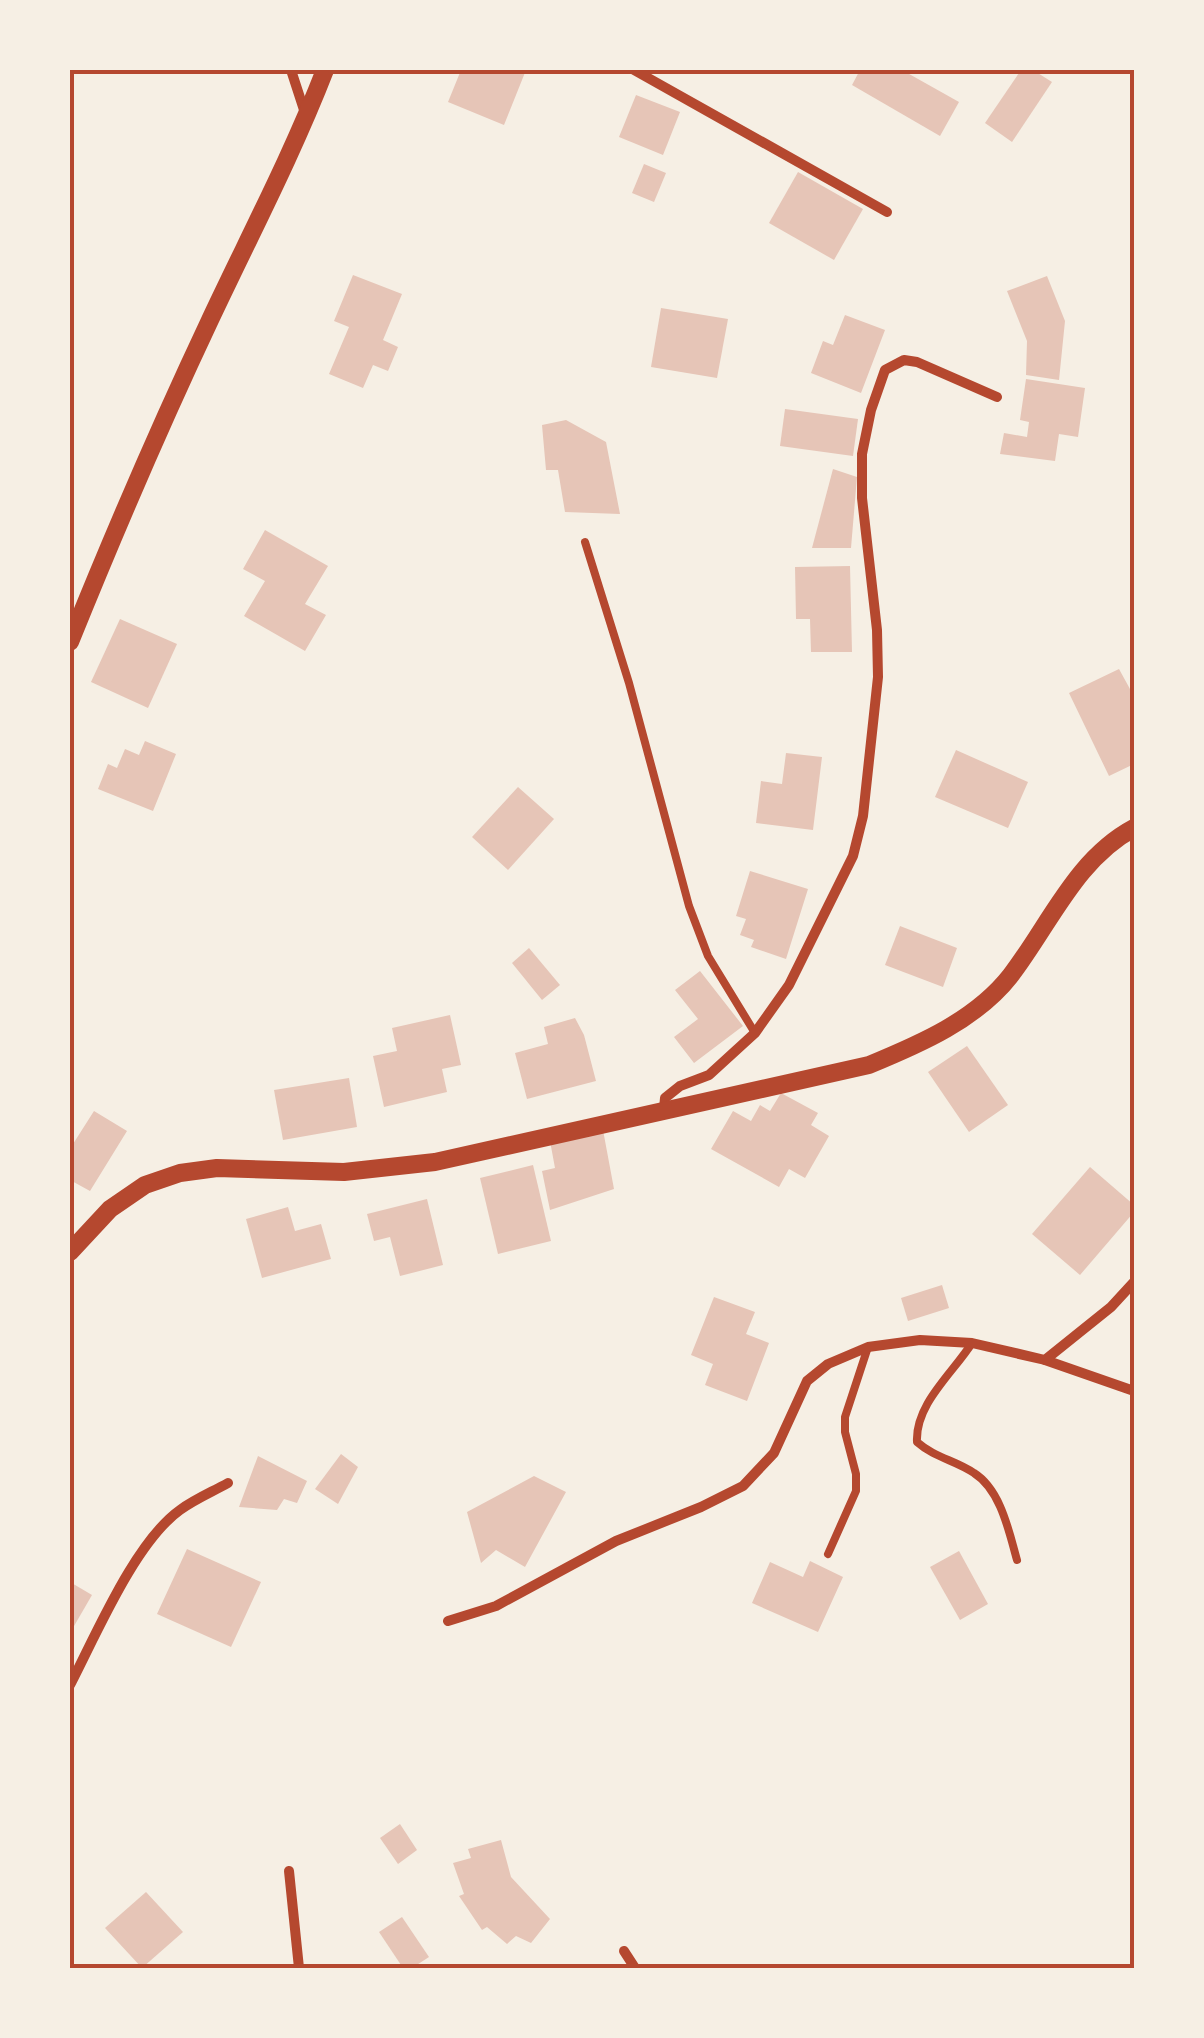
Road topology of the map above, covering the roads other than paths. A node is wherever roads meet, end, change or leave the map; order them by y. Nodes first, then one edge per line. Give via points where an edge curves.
1 (291, 70) edge
2 (325, 70) edge
3 (634, 70) edge
4 (306, 118) junction
5 (887, 212) dead end
6 (997, 396) dead end
7 (586, 542) dead end
8 (70, 642) edge
9 (1134, 828) edge
10 (755, 1033) junction
11 (664, 1110) junction
12 (70, 1252) edge
13 (1134, 1282) edge
14 (972, 1343) junction
15 (868, 1347) junction
16 (1045, 1360) junction
17 (1134, 1391) edge
18 (228, 1483) dead end
19 (828, 1554) dead end
20 (1018, 1560) dead end
21 (448, 1621) dead end
22 (70, 1685) edge
23 (289, 1871) dead end
24 (624, 1951) dead end
25 (299, 1968) edge
26 (634, 1968) edge

1 - 4 street
2 - 4 street
3 - 5 street
4 - 8 street
6 - 10 street via 917,362 904,360 886,370 862,454 878,677 863,816 853,856 808,949
7 - 10 lane via 689,906 708,956
9 - 11 street via 1087,864 1009,978 928,1040 869,1065
10 - 11 street via 709,1074 665,1098
11 - 12 street via 435,1162 344,1172 180,1172 110,1209
13 - 16 street
14 - 15 street
14 - 16 street
14 - 20 lane via 923,1413 917,1442 985,1483
15 - 19 lane via 846,1417 856,1491
15 - 21 street via 807,1381 774,1453 743,1486 616,1541 496,1606
16 - 17 street
18 - 22 street via 162,1526
23 - 25 street
24 - 26 street

